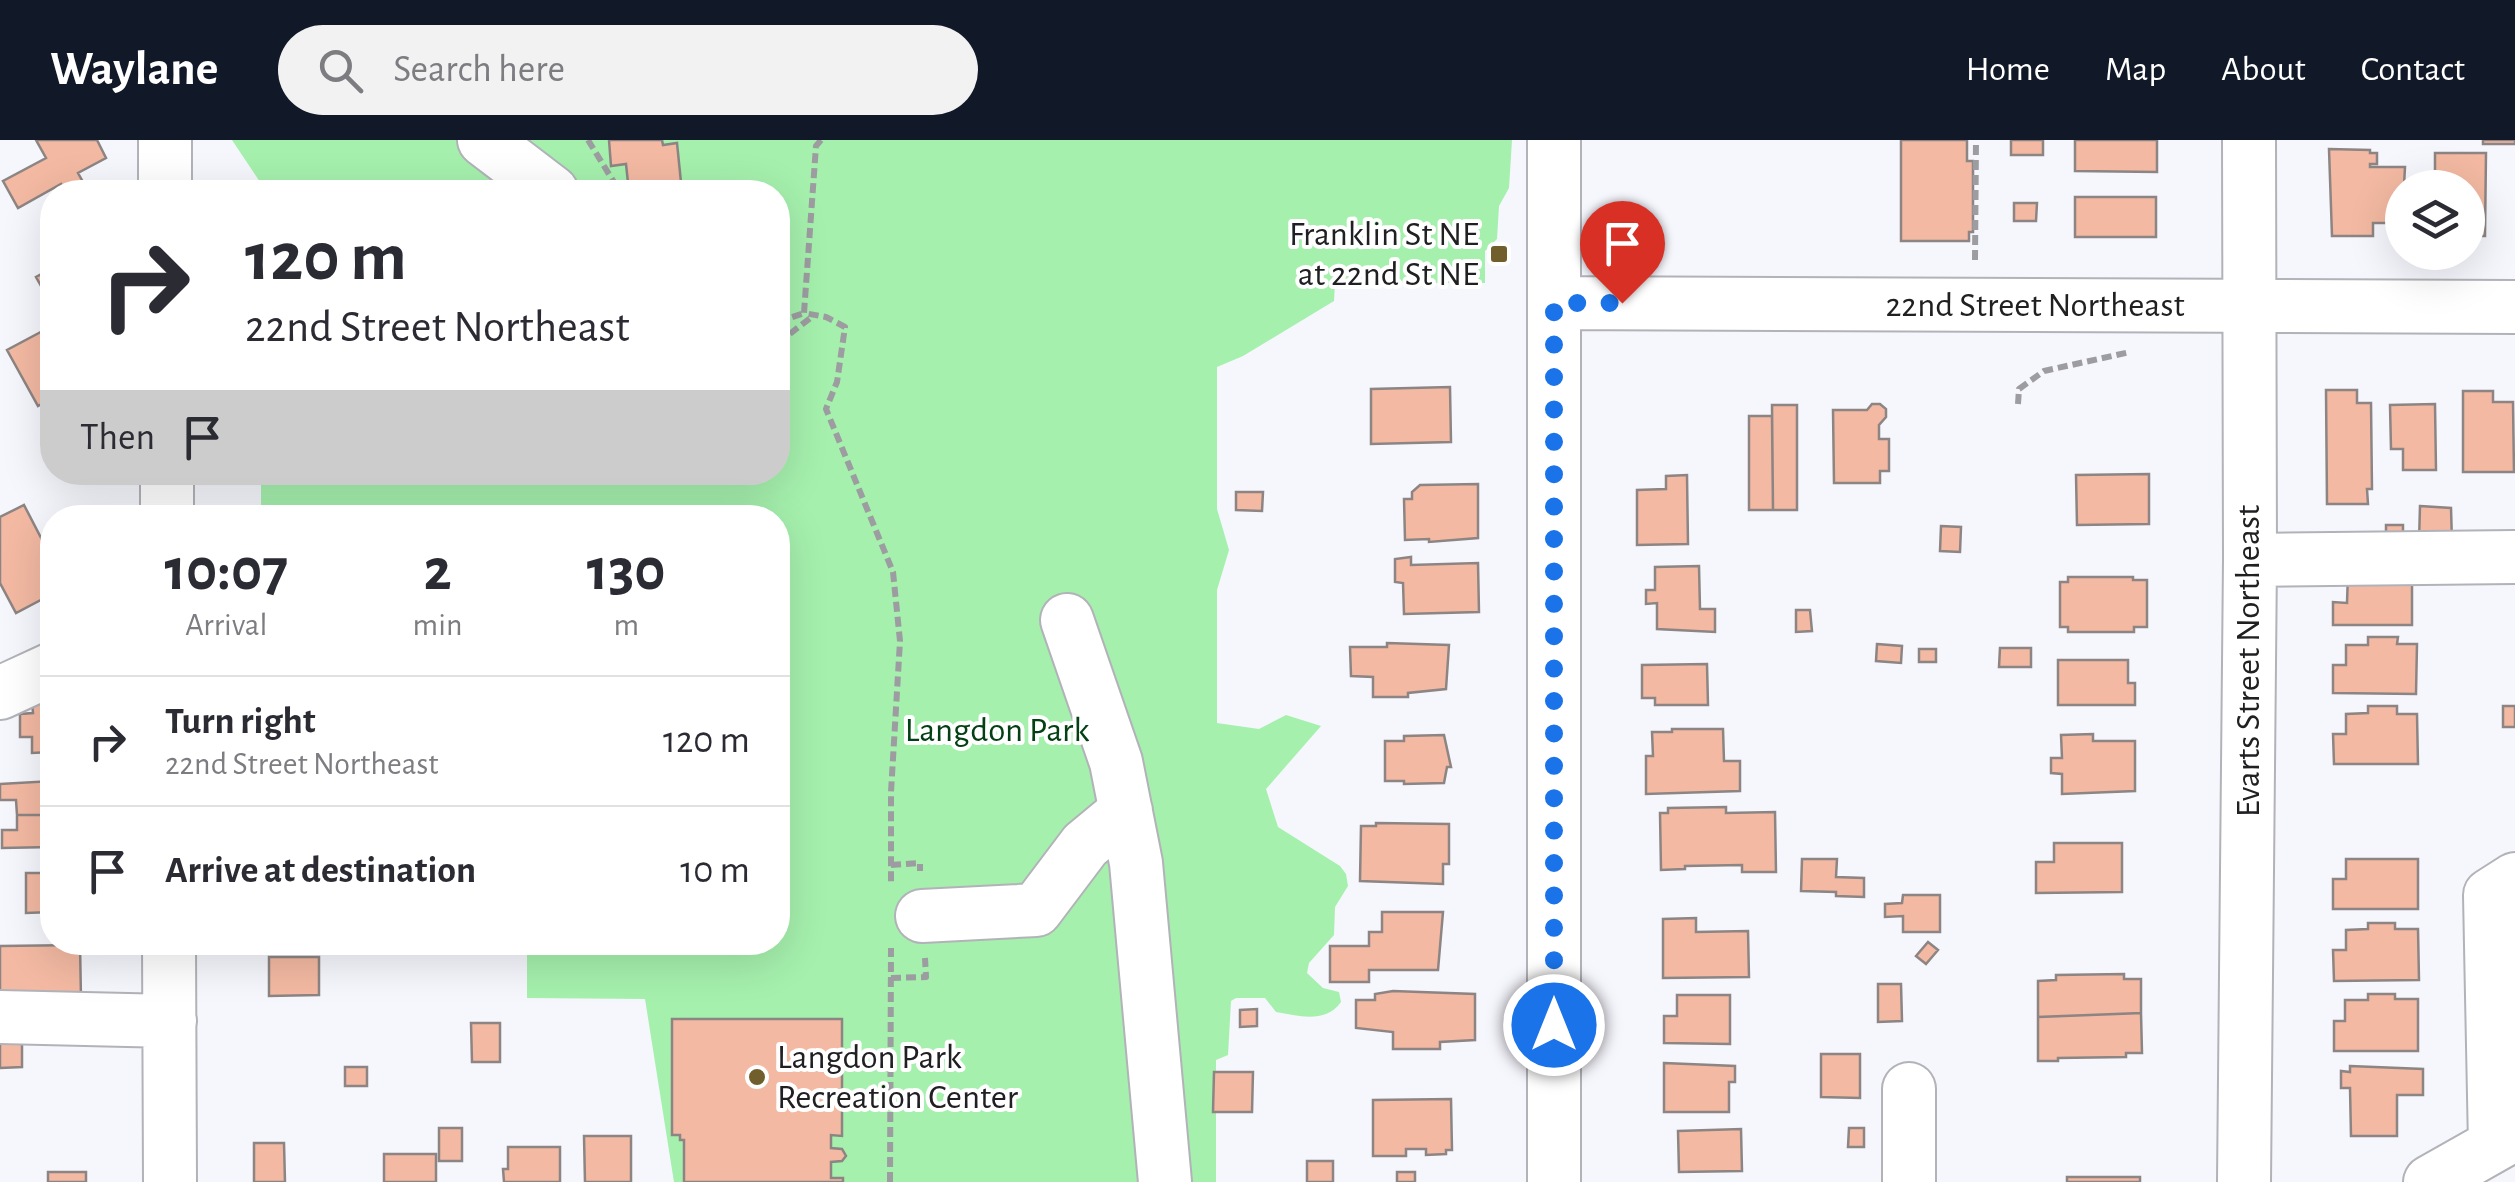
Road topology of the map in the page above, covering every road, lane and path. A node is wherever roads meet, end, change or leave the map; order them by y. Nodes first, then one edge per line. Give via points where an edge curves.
1 (165, 140) edge
2 (484, 140) edge
3 (588, 140) edge
4 (821, 140) edge
5 (1554, 140) edge
6 (1976, 140) edge
7 (2249, 140) edge
8 (166, 180) edge
9 (536, 180) edge
10 (613, 180) edge
11 (1974, 272) dead end
12 (1554, 303) junction
13 (2249, 305) junction
14 (2515, 307) edge
15 (804, 314) junction
16 (814, 315) junction
17 (790, 318) edge
18 (790, 334) edge
19 (2138, 350) dead end
20 (2018, 404) dead end
21 (2515, 557) edge
22 (2250, 560) junction
23 (1067, 620) dead end
24 (40, 675) edge
25 (0, 693) edge
26 (1126, 811) junction
27 (2515, 879) edge
28 (902, 920) junction
29 (169, 955) edge
30 (0, 1017) edge
31 (170, 1021) junction
32 (1909, 1089) dead end
33 (2505, 1139) edge
34 (170, 1182) edge
35 (890, 1182) edge
36 (1165, 1182) edge
37 (1554, 1182) edge
38 (1909, 1182) edge
39 (2244, 1182) edge
40 (2430, 1182) edge

1 - 8 street
2 - 9 street
3 - 10 path
4 - 15 path
5 - 12 street
6 - 11 path
7 - 13 street, Evarts Street Northeast
12 - 13 street, 22nd Street Northeast
12 - 37 street
13 - 14 street, 22nd Street Northeast
13 - 22 street, Evarts Street Northeast
15 - 16 path
15 - 17 path
16 - 18 path
16 - 28 path via 845,327 826,409 894,572 900,641 892,792
19 - 20 path via 2044,372 2019,389
21 - 22 street
22 - 39 street, Evarts Street Northeast
23 - 26 street
24 - 25 street
26 - 28 street via 1085,845 1036,910
26 - 36 street
27 - 33 street via 2490,894
28 - 35 path
29 - 31 street
30 - 31 street
31 - 34 street
32 - 38 street
33 - 40 street

